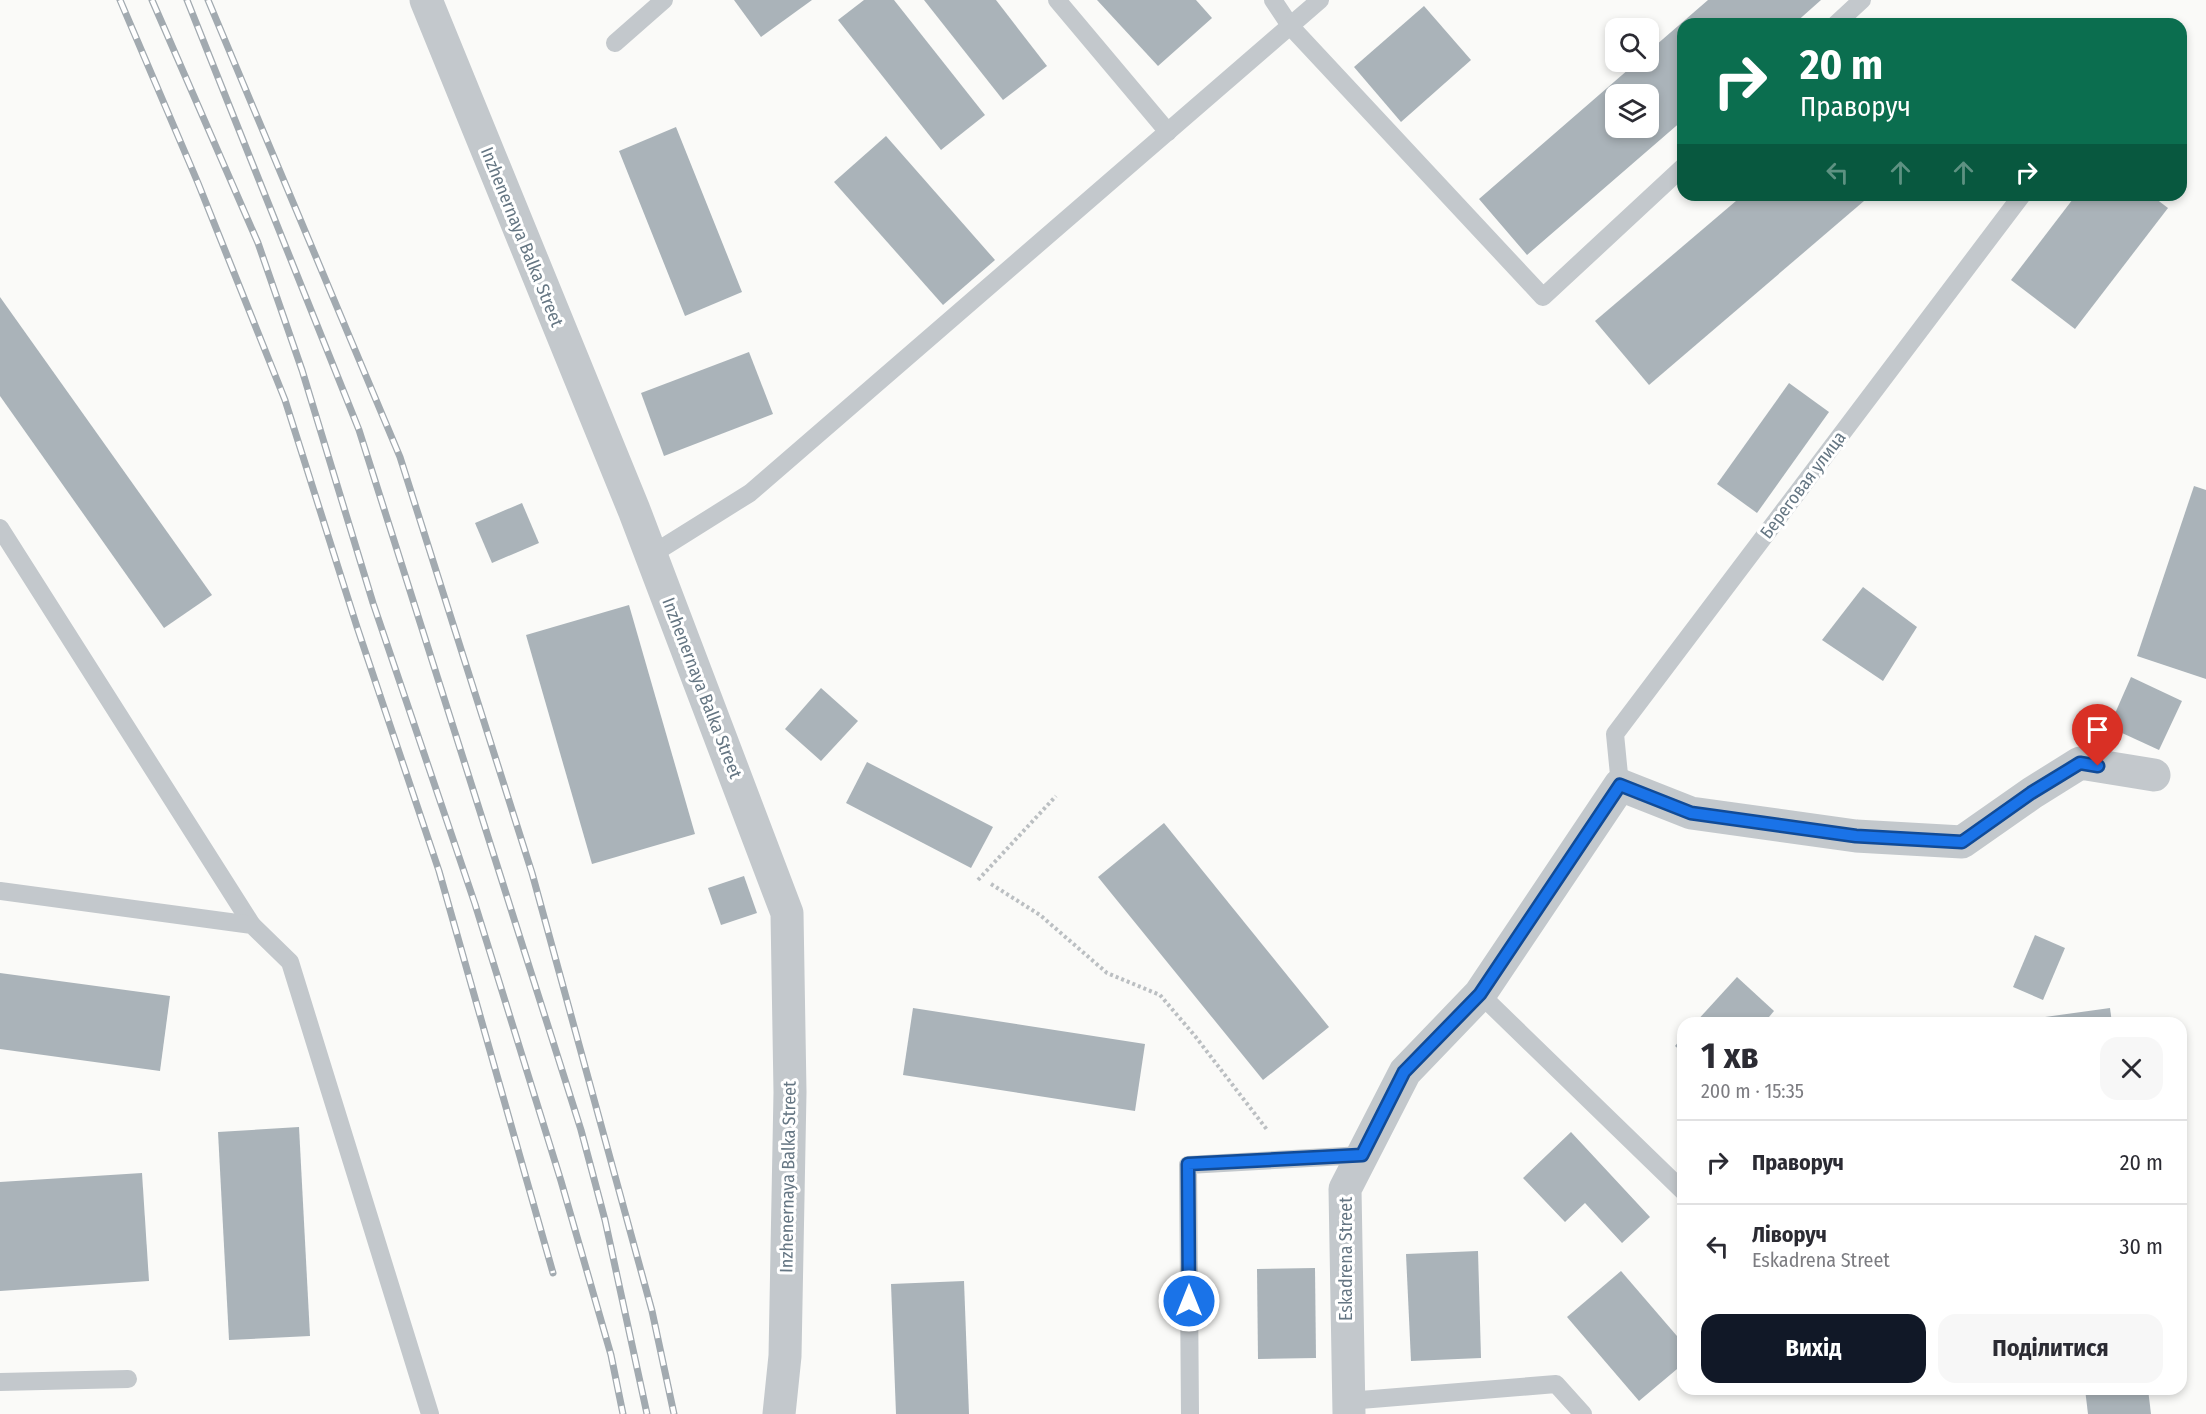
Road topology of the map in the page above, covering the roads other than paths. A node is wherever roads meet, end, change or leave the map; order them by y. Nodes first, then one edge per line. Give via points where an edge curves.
1 (426, 0) edge
2 (664, 0) edge
3 (1057, 0) edge
4 (1273, 0) edge
5 (1320, 0) edge
6 (1862, 0) edge
7 (1842, 18) edge
8 (1291, 27) junction
9 (615, 43) dead end
10 (1168, 132) junction
11 (1677, 173) edge
12 (2017, 201) edge
13 (0, 528) edge
14 (651, 555) junction
15 (2154, 775) dead end
16 (1620, 785) junction
17 (0, 891) edge
18 (252, 925) junction
19 (1480, 994) junction
20 (1362, 1155) junction
21 (1677, 1185) edge
22 (128, 1379) dead end
23 (0, 1383) edge
24 (1349, 1407) edge
25 (430, 1414) edge
26 (779, 1414) edge
27 (1190, 1414) edge
28 (1583, 1414) edge

1 - 14 street, Inzhenernaya Balka Street
2 - 9 lane
3 - 10 lane
4 - 8 lane
5 - 8 lane
6 - 7 lane
8 - 10 lane
8 - 11 lane via 1543,297
10 - 14 lane via 750,493
12 - 16 lane, Береговая улица via 1615,734
13 - 18 lane
14 - 26 street, Inzhenernaya Balka Street via 787,913 790,1092 785,1356
15 - 16 street via 2080,763 1962,842 1856,836 1691,813
16 - 19 street, Eskadrena Street
17 - 18 lane
18 - 25 lane via 290,962
19 - 20 street, Eskadrena Street via 1404,1072
19 - 21 lane
20 - 24 street, Eskadrena Street via 1345,1189
20 - 27 lane via 1188,1164
22 - 23 lane
24 - 28 lane via 1556,1384

